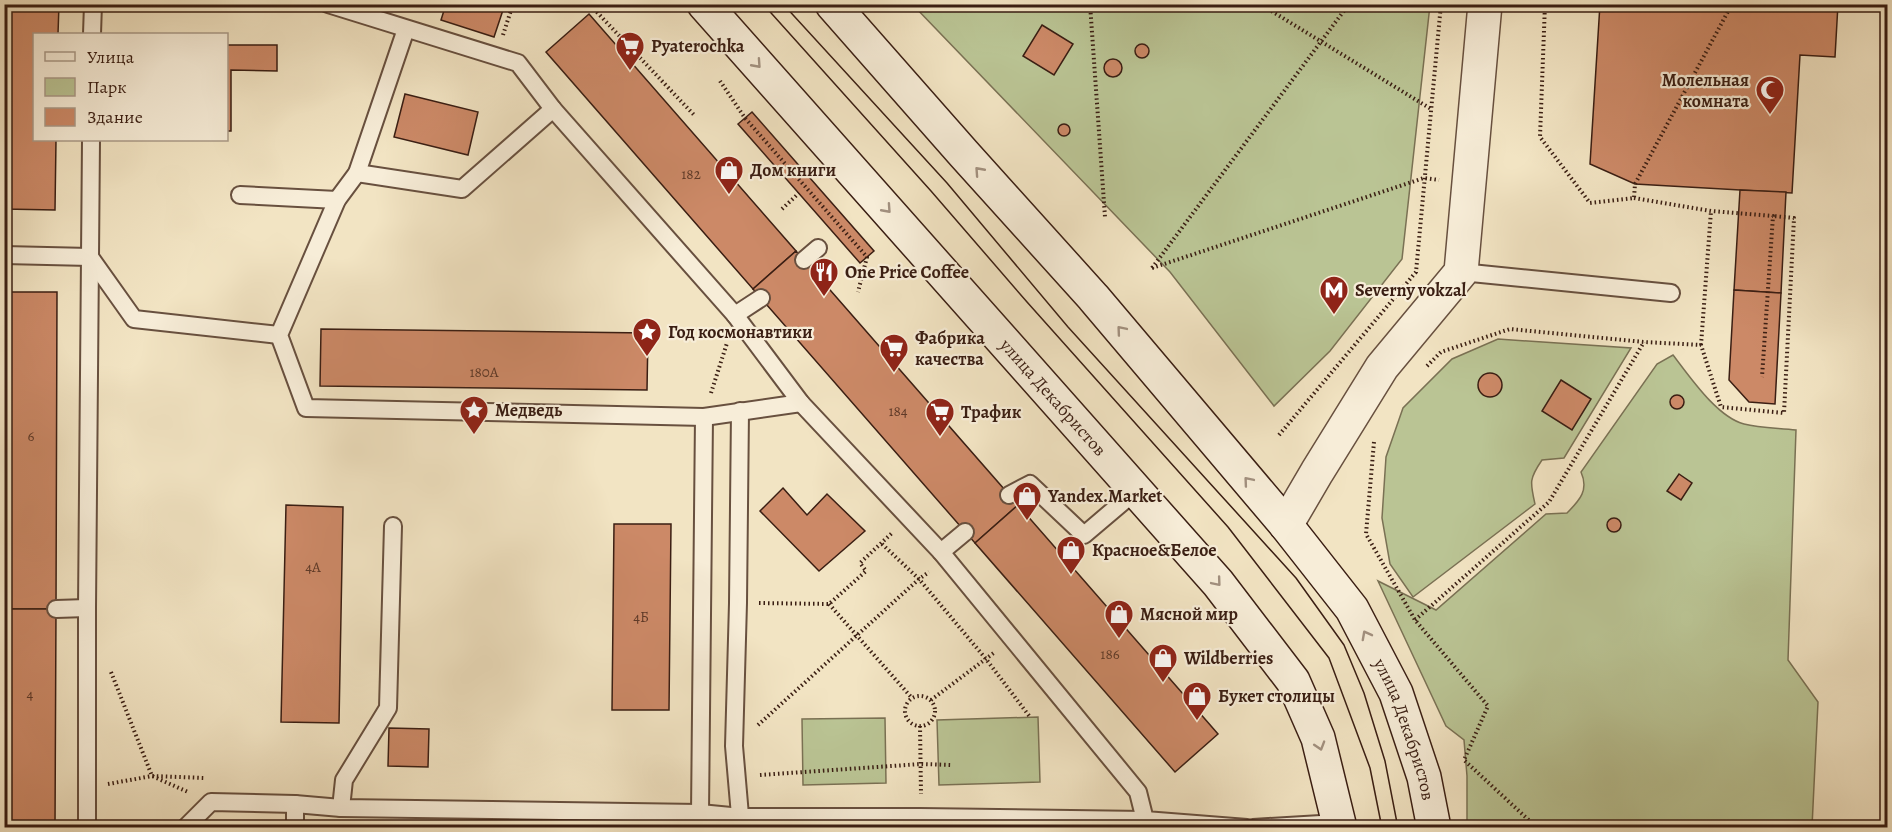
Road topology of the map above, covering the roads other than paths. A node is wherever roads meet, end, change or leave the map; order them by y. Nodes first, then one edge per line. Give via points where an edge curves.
1 (93, 4) edge
2 (327, 4) edge
3 (704, 4) edge
4 (832, 4) edge
5 (1485, 4) edge
6 (406, 29) junction
7 (92, 33) edge
8 (553, 109) junction
9 (91, 141) edge
10 (357, 173) junction
11 (240, 195) dead end
12 (337, 200) junction
13 (818, 248) dead end
14 (4, 255) edge
15 (90, 257) junction
16 (804, 260) dead end
17 (1461, 272) junction
18 (1671, 293) dead end
19 (761, 298) dead end
20 (735, 315) junction
21 (279, 335) junction
22 (801, 403) junction
23 (740, 411) junction
24 (704, 417) junction
25 (1137, 490) junction
26 (1009, 495) dead end
27 (1286, 525) junction
28 (393, 526) dead end
29 (965, 532) dead end
30 (944, 556) junction
31 (87, 608) junction
32 (56, 609) dead end
33 (295, 804) junction
34 (341, 808) junction
35 (700, 813) junction
36 (741, 822) edge
37 (1145, 824) edge
38 (1338, 826) edge
39 (87, 828) edge
40 (185, 828) edge
41 (295, 828) edge
42 (1247, 828) edge
43 (1253, 828) edge
44 (1434, 828) edge

1 - 7 lane
2 - 6 lane
3 -> 25 main road, улица Декабристов
27 -> 4 main road, улица Декабристов via 1093,297
5 - 17 main road
6 - 8 lane via 518,63
6 - 10 lane
8 - 10 lane via 462,189
8 - 20 lane
9 - 15 lane
10 - 12 lane
11 - 12 lane
12 - 21 lane
13 - 16 lane
14 - 15 lane
15 - 21 lane via 134,318
15 - 31 lane
17 - 18 lane
17 - 27 main road via 1382,367
19 - 20 lane
20 - 22 lane
21 - 24 lane via 306,408
22 - 23 lane
22 - 30 lane
23 - 24 lane
23 - 36 lane via 734,746
24 - 35 lane
25 - 26 lane via 1084,535 1030,484
25 -> 38 main road, улица Декабристов via 1218,583 1293,681 1318,738
44 -> 27 main road, улица Декабристов via 1424,777 1396,693 1352,609
28 - 34 lane via 388,708 344,780
29 - 30 lane
30 - 37 lane via 1138,792
31 - 32 lane
31 - 39 lane
33 - 34 lane
33 - 40 lane via 211,802
33 - 41 lane
34 - 35 lane
35 - 36 lane
36 - 37 lane via 920,817
37 - 42 lane
38 - 43 lane

